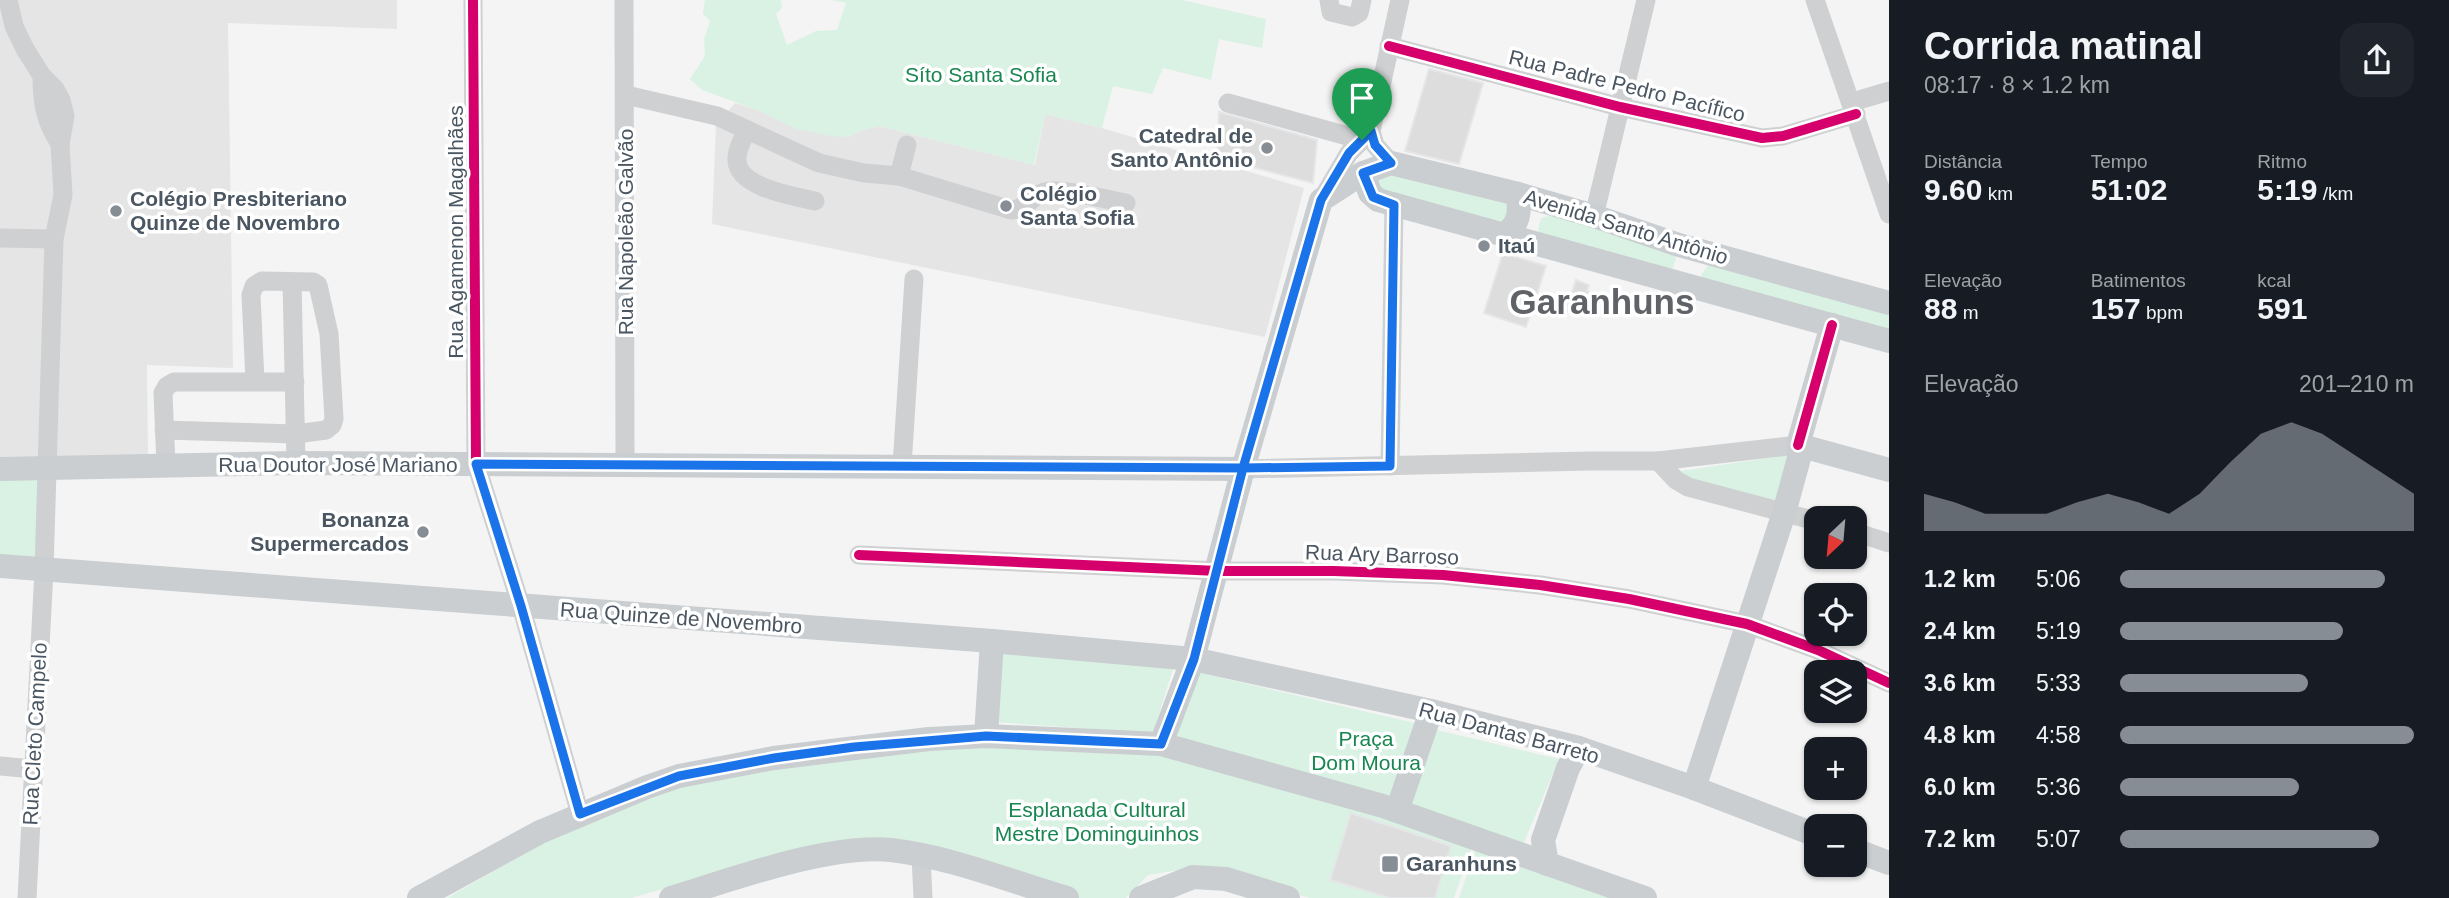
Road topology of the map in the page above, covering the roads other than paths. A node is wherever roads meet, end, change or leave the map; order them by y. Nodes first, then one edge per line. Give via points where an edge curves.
1 (8, 0) edge
2 (473, 0) edge
3 (624, 0) edge
4 (1329, 0) edge
5 (1362, 0) edge
6 (1400, 0) edge
7 (1646, 0) edge
8 (1815, 0) edge
9 (1389, 46) junction
10 (1889, 91) edge
11 (626, 95) junction
12 (1228, 103) dead end
13 (1620, 107) junction
14 (1854, 108) junction
15 (747, 130) junction
16 (1366, 136) junction
17 (907, 145) dead end
18 (1391, 163) junction
19 (1363, 173) junction
20 (898, 176) junction
21 (1518, 194) junction
22 (1321, 200) junction
23 (815, 201) dead end
24 (1126, 203) dead end
25 (1548, 203) junction
26 (1394, 205) junction
27 (1889, 214) edge
28 (1594, 216) junction
29 (1504, 235) junction
30 (0, 238) edge
31 (54, 239) junction
32 (1679, 245) junction
33 (1541, 246) junction
34 (1712, 254) junction
35 (914, 279) dead end
36 (1671, 281) junction
37 (292, 282) junction
38 (1700, 289) junction
39 (1889, 303) edge
40 (1839, 327) junction
41 (1889, 341) edge
42 (255, 381) junction
43 (295, 382) junction
44 (164, 430) junction
45 (296, 434) junction
46 (1801, 450) junction
47 (1650, 461) junction
48 (296, 463) junction
49 (476, 464) junction
50 (625, 464) junction
51 (166, 466) junction
52 (902, 466) junction
53 (1390, 466) junction
54 (0, 468) edge
55 (47, 468) junction
56 (1243, 468) junction
57 (1889, 470) edge
58 (1784, 513) junction
59 (1804, 518) edge
60 (1867, 536) edge
61 (1889, 543) edge
62 (859, 555) dead end
63 (0, 566) edge
64 (44, 570) junction
65 (1218, 571) junction
66 (521, 606) junction
67 (1747, 624) junction
68 (992, 641) junction
69 (1194, 659) junction
70 (1889, 683) edge
71 (1431, 711) junction
72 (986, 736) junction
73 (1161, 744) junction
74 (1579, 748) junction
75 (0, 765) edge
76 (33, 769) junction
77 (1694, 788) junction
78 (1397, 811) junction
79 (580, 814) junction
80 (1804, 830) edge
81 (1867, 855) edge
82 (921, 856) junction
83 (1889, 863) edge
84 (1547, 864) junction
85 (1190, 888) edge
86 (27, 898) edge
87 (419, 898) edge
88 (671, 898) edge
89 (923, 898) edge
90 (1067, 898) edge
91 (1141, 898) edge
92 (1288, 898) edge
93 (1645, 898) edge

1 - 31 street via 14,26 42,76 44,114 60,144 63,195
2 - 49 street, Rua Agamenon Magalhães
3 - 11 street, Rua Napoleão Galvão
4 - 5 street via 1331,12 1352,17 1359,13
6 - 9 street
7 - 13 street
8 - 14 street
9 - 13 street, Rua Padre Pedro Pacífico
9 - 16 street
10 - 14 street, Rua Padre Pedro Pacífico
11 - 15 street via 717,116
11 - 50 street, Rua Napoleão Galvão
12 - 16 street
13 - 14 street, Rua Padre Pedro Pacífico via 1762,138 1783,136
13 - 28 street
14 - 27 street
15 - 20 street via 819,163
15 - 23 street via 736,162 741,173 765,188
16 - 18 street
16 - 19 street
16 - 22 street via 1349,153
17 - 20 street
18 - 19 main road
18 - 21 main road, Avenida Santo Antônio
19 - 22 main road
19 - 26 main road, Avenida Santo Antônio via 1373,197
20 - 24 street via 1011,210 1044,192 1058,191
21 - 25 main road, Avenida Santo Antônio
21 - 29 main road via 1519,219
22 - 56 main road
25 - 28 main road, Avenida Santo Antônio
25 - 33 main road via 1535,225
26 - 29 main road, Avenida Santo Antônio
26 - 53 street
28 - 32 main road, Avenida Santo Antônio
29 - 33 main road, Avenida Santo Antônio
30 - 31 street
31 - 55 street
32 - 34 main road, Avenida Santo Antônio
32 - 36 main road via 1681,265
33 - 36 main road, Avenida Santo Antônio
34 - 38 main road via 1701,270
34 - 39 main road, Avenida Santo Antônio
35 - 52 street
36 - 38 main road, Avenida Santo Antônio
37 - 42 street via 262,281 254,286
37 - 43 street
37 - 45 street via 313,282 321,292 329,334 334,419 326,430
38 - 40 main road, Avenida Santo Antônio
40 - 41 main road, Avenida Santo Antônio
40 - 46 main road
42 - 43 street
42 - 44 street via 174,382 163,393
43 - 45 street
44 - 45 street
44 - 51 street
45 - 48 street
46 - 47 street, Rua Doutor José Mariano
46 - 57 main road
46 - 58 main road
47 - 53 street, Rua Doutor José Mariano
47 - 58 street via 1688,487
48 - 49 main road, Rua Doutor José Mariano
48 - 51 main road, Rua Doutor José Mariano
49 - 50 main road, Rua Doutor José Mariano
49 - 66 street, Rua Agamenon Magalhães
50 - 52 main road, Rua Doutor José Mariano
51 - 55 main road, Rua Doutor José Mariano
52 - 56 main road, Rua Doutor José Mariano
53 - 56 street, Rua Doutor José Mariano
54 - 55 main road, Rua Doutor José Mariano
55 - 64 street, Rua Cleto Campelo
56 - 65 main road
58 - 59 street
58 - 67 main road
60 - 61 street
62 - 65 street, Rua Ary Barroso
63 - 64 main road, Rua Quinze de Novembro
64 - 66 main road, Rua Quinze de Novembro
64 - 76 street, Rua Cleto Campelo
65 - 67 street, Rua Ary Barroso via 1443,575 1629,599
65 - 69 main road
66 - 68 main road, Rua Quinze de Novembro
66 - 79 street, Rua Agamenon Magalhães
67 - 70 street, Rua Ary Barroso
67 - 77 main road
68 - 69 main road, Rua Quinze de Novembro
68 - 72 main road
69 - 71 main road, Rua Dantas Barreto
69 - 73 main road
71 - 74 main road, Rua Dantas Barreto
71 - 78 main road
72 - 73 main road
72 - 79 main road via 854,747 726,766 658,783
73 - 78 main road
74 - 77 main road, Rua Dantas Barreto
74 - 84 main road via 1543,840
75 - 76 street
76 - 86 street, Rua Cleto Campelo
77 - 80 main road, Rua Dantas Barreto
78 - 84 main road
79 - 87 main road
81 - 83 main road
82 - 88 main road via 872,849 833,853
82 - 89 street
82 - 90 main road
84 - 93 main road
85 - 91 main road
85 - 92 main road via 1226,879

